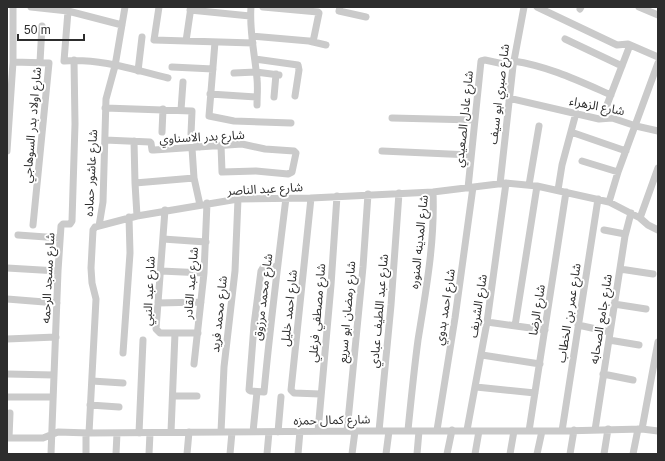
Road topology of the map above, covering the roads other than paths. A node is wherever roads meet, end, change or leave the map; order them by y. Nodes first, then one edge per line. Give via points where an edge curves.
1 (12, 7) edge
2 (31, 7) edge
3 (125, 7) edge
4 (159, 7) edge
5 (251, 7) edge
6 (263, 7) edge
7 (340, 7) edge
8 (524, 7) edge
9 (536, 7) edge
10 (638, 7) edge
11 (191, 9) edge
12 (68, 11) junction
13 (81, 11) edge
14 (658, 15) edge
15 (250, 16) junction
16 (366, 17) dead end
17 (10, 21) edge
18 (122, 25) junction
19 (42, 26) dead end
20 (142, 37) dead end
21 (565, 39) dead end
22 (252, 40) junction
23 (186, 41) junction
24 (215, 42) junction
25 (313, 42) junction
26 (630, 45) junction
27 (326, 46) dead end
28 (658, 57) edge
29 (255, 58) junction
30 (74, 60) junction
31 (11, 61) edge
32 (40, 62) junction
33 (513, 63) junction
34 (658, 64) edge
35 (115, 66) junction
36 (622, 66) junction
37 (172, 67) dead end
38 (213, 69) junction
39 (138, 71) junction
40 (256, 72) junction
41 (234, 73) dead end
42 (168, 78) dead end
43 (183, 82) dead end
44 (9, 93) edge
45 (210, 94) junction
46 (611, 95) junction
47 (295, 96) dead end
48 (257, 97) junction
49 (274, 97) dead end
50 (508, 98) junction
51 (257, 105) dead end
52 (106, 108) junction
53 (163, 109) junction
54 (181, 110) junction
55 (605, 110) dead end
56 (576, 113) junction
57 (392, 118) dead end
58 (475, 120) junction
59 (291, 123) dead end
60 (539, 126) dead end
61 (636, 126) junction
62 (8, 127) edge
63 (658, 131) edge
64 (162, 132) dead end
65 (570, 132) junction
66 (105, 140) junction
67 (134, 142) junction
68 (221, 145) junction
69 (200, 147) junction
70 (192, 148) junction
71 (7, 151) edge
72 (382, 151) dead end
73 (626, 151) junction
74 (471, 155) junction
75 (582, 161) dead end
76 (658, 168) edge
77 (618, 172) junction
78 (194, 178) junction
79 (135, 183) junction
80 (503, 183) junction
81 (529, 185) junction
82 (538, 186) junction
83 (471, 188) junction
84 (558, 190) junction
85 (433, 192) junction
86 (566, 192) junction
87 (399, 193) junction
88 (368, 194) junction
89 (337, 196) junction
90 (286, 198) junction
91 (311, 198) junction
92 (238, 199) junction
93 (598, 199) junction
94 (610, 202) junction
95 (208, 204) junction
96 (200, 205) junction
97 (165, 210) junction
98 (631, 213) junction
99 (137, 216) junction
100 (129, 217) junction
101 (640, 218) junction
102 (33, 224) dead end
103 (99, 226) junction
104 (604, 230) dead end
105 (658, 230) edge
106 (18, 234) dead end
107 (625, 234) junction
108 (60, 238) junction
109 (163, 239) junction
110 (206, 242) junction
111 (278, 267) junction
112 (7, 268) edge
113 (620, 269) junction
114 (58, 271) junction
115 (161, 271) junction
116 (204, 272) junction
117 (653, 274) dead end
118 (7, 299) edge
119 (201, 302) junction
120 (57, 303) junction
121 (158, 303) junction
122 (614, 304) junction
123 (646, 309) dead end
124 (487, 322) junction
125 (578, 325) junction
126 (515, 326) junction
127 (545, 330) junction
128 (175, 333) junction
129 (198, 333) junction
130 (609, 336) junction
131 (56, 337) junction
132 (7, 339) edge
133 (143, 340) dead end
134 (658, 342) edge
135 (639, 345) dead end
136 (124, 353) dead end
137 (482, 355) junction
138 (194, 364) dead end
139 (540, 364) junction
140 (7, 374) edge
141 (604, 374) junction
142 (54, 375) junction
143 (633, 380) dead end
144 (92, 381) junction
145 (123, 383) dead end
146 (650, 385) junction
147 (476, 387) junction
148 (658, 387) edge
149 (257, 392) junction
150 (535, 393) junction
151 (320, 394) junction
152 (173, 396) junction
153 (197, 396) dead end
154 (7, 397) edge
155 (53, 397) junction
156 (281, 397) dead end
157 (90, 405) junction
158 (119, 407) dead end
159 (10, 413) dead end
160 (608, 429) junction
161 (640, 429) junction
162 (408, 430) junction
163 (420, 430) junction
164 (437, 430) junction
165 (452, 430) junction
166 (467, 430) junction
167 (562, 430) junction
168 (574, 430) junction
169 (595, 430) junction
170 (300, 431) junction
171 (318, 431) junction
172 (351, 431) junction
173 (379, 431) junction
174 (389, 431) junction
175 (480, 431) junction
176 (514, 431) junction
177 (529, 431) junction
178 (542, 431) junction
179 (658, 431) edge
180 (171, 432) junction
181 (189, 432) junction
182 (221, 432) junction
183 (232, 432) junction
184 (253, 432) junction
185 (269, 432) junction
186 (278, 432) junction
187 (52, 433) junction
188 (88, 433) junction
189 (117, 433) junction
190 (139, 433) junction
191 (150, 433) junction
192 (8, 438) edge
193 (51, 454) edge
194 (86, 454) edge
195 (116, 454) edge
196 (149, 454) edge
197 (188, 454) edge
198 (230, 454) edge
199 (267, 454) edge
200 (298, 454) edge
201 (352, 454) edge
202 (386, 454) edge
203 (417, 454) edge
204 (448, 454) edge
205 (476, 454) edge
206 (510, 454) edge
207 (537, 454) edge
208 (570, 454) edge
209 (604, 454) edge
210 (633, 454) edge

1 - 17 street
2 - 12 street
3 - 18 street, شارع عاشور حماده
4 - 23 street via 154,40
5 - 15 street
6 - 25 street via 318,12
7 - 16 street via 339,11
8 - 33 street, شارع صبري ابو سيف
9 - 26 street via 617,45
10 - 14 street
11 - 15 street
11 - 23 street
12 - 13 street
12 - 30 street via 64,61
13 - 18 street
15 - 22 street
17 - 31 street
18 - 35 street, شارع عاشور حماده
19 - 32 street
20 - 39 street
21 - 36 street
22 - 24 street
22 - 25 street
22 - 29 street
23 - 24 street
24 - 38 street
25 - 27 street
26 - 28 street
26 - 36 street
29 - 40 street
29 - 47 street via 298,65
30 - 35 street
30 - 108 street, شارع مسجد الرحمه via 72,221 70,224 62,225
31 - 32 street, شارع اولاد بدر السوهاجي
31 - 44 street
32 - 102 street, شارع اولاد بدر السوهاجي via 49,63
33 - 46 street via 539,66
33 - 50 street, شارع صبري ابو سيف
33 - 58 street, شارع عادل الصعيدي via 485,60 481,62
34 - 61 street
35 - 39 street
35 - 52 street, شارع عاشور حماده
36 - 46 street
37 - 38 street
38 - 45 street
39 - 42 street
40 - 41 street
40 - 48 street
40 - 49 street via 278,75
43 - 54 street
44 - 62 street
45 - 48 street
45 - 59 street via 211,117 234,121
46 - 55 street
48 - 51 street
50 - 56 street, شارع الزهراء
50 - 80 street, شارع صبري ابو سيف
52 - 53 street
52 - 66 street, شارع عاشور حماده
53 - 54 street
53 - 64 street
54 - 69 street via 193,111 191,134
56 - 61 street, شارع الزهراء via 599,119 612,118
56 - 65 street
57 - 58 street
58 - 74 street, شارع عادل الصعيدي
60 - 81 street
61 - 63 street, شارع الزهراء
61 - 73 street
62 - 71 street
65 - 73 street
65 - 84 street
66 - 67 street, شارع بدر الاسناوي
66 - 103 street, شارع عاشور حماده via 103,202
67 - 70 street, شارع بدر الاسناوي via 150,142 152,150
67 - 79 street
68 - 68 street, شارع بدر الاسناوي via 246,144 265,149 294,151 296,154 292,172 222,172
68 - 69 street, شارع بدر الاسناوي
69 - 70 street, شارع بدر الاسناوي
70 - 78 street
72 - 74 street
73 - 77 street
74 - 83 street, شارع عادل الصعيدي
75 - 77 street
76 - 101 street
77 - 94 street
78 - 79 street
78 - 96 street
79 - 99 street
80 - 81 street, شارع المدينه المنوره
80 - 83 street, شارع المدينه المنوره
80 - 124 street, شارع الشريف
81 - 82 street, شارع المدينه المنوره
82 - 84 street, شارع المدينه المنوره
82 - 126 street
83 - 85 street, شارع المدينه المنوره
83 - 164 street, شارع احمد بدوي via 457,304
84 - 86 street, شارع المدينه المنوره
85 - 87 street, شارع عبد الناصر
85 - 162 street, شارع المدينه المنوره via 432,249
86 - 93 street, شارع المدينه المنوره
86 - 127 street, شارع الرضا
87 - 88 street, شارع عبد الناصر
87 - 173 street, شارع عبد اللطيف عبادي
88 - 89 street, شارع عبد الناصر
88 - 172 street, شارع رمضان ابو سريع
89 - 91 street, شارع عبد الناصر
89 - 151 street, شارع مصطفي فرغلي
90 - 91 street, شارع عبد الناصر
90 - 92 street, شارع عبد الناصر
90 - 111 street, شارع محمد مرزوق
91 - 151 street, شارع احمد خليل via 291,390
92 - 95 street, شارع عبد الناصر
92 - 182 street, شارع محمد فريد via 235,271 224,367
93 - 94 street, شارع المدينه المنوره
93 - 125 street, شارع عمر بن الخطاب
94 - 98 street, شارع المدينه المنوره
95 - 96 street, شارع عبد الناصر
95 - 110 street, شارع عبد القادر
96 - 97 street, شارع عبد الناصر
97 - 99 street, شارع عبد الناصر
97 - 109 street, شارع عبد النبي
98 - 101 street, شارع المدينه المنوره
98 - 107 street, شارع جامع الصحابه
99 - 100 street, شارع عبد الناصر
100 - 103 street, شارع عبد الناصر
100 - 136 street via 130,253
101 - 105 street, شارع المدينه المنوره
103 - 144 street, شارع عاشور حماده via 93,230 91,261 96,299
104 - 107 street
106 - 108 street
107 - 113 street, شارع جامع الصحابه
108 - 114 street, شارع مسجد الرحمه
109 - 110 street
109 - 115 street, شارع عبد النبي
110 - 116 street, شارع عبد القادر
111 - 149 street, شارع محمد مرزوق via 264,392
111 - 149 street via 264,266 261,271 249,389
112 - 114 street
113 - 117 street
113 - 122 street, شارع جامع الصحابه
114 - 120 street, شارع مسجد الرحمه
115 - 116 street
115 - 121 street, شارع عبد النبي
116 - 119 street, شارع عبد القادر
118 - 120 street
119 - 121 street
119 - 129 street, شارع عبد القادر
120 - 131 street, شارع مسجد الرحمه
121 - 128 street, شارع عبد النبي via 156,330 160,333
122 - 123 street
122 - 130 street, شارع جامع الصحابه
124 - 126 street
124 - 137 street, شارع الشريف
125 - 130 street
125 - 167 street, شارع عمر بن الخطاب
126 - 127 street
127 - 139 street, شارع الرضا
128 - 129 street, شارع عبد النبي
128 - 152 street
129 - 138 street, شارع عبد القادر
130 - 135 street
130 - 141 street, شارع جامع الصحابه
131 - 132 street
131 - 142 street, شارع مسجد الرحمه
133 - 190 street
134 - 146 street
137 - 139 street
137 - 147 street, شارع الشريف
139 - 150 street, شارع الرضا
140 - 142 street
141 - 143 street
141 - 169 street, شارع جامع الصحابه
142 - 155 street, شارع مسجد الرحمه
144 - 145 street
144 - 157 street, شارع عاشور حماده
146 - 148 street
146 - 161 street
147 - 150 street
147 - 166 street, شارع الشريف
149 - 184 street
150 - 177 street, شارع الرضا
151 - 171 street, شارع مصطفي فرغلي
152 - 153 street
152 - 180 street
154 - 155 street
155 - 187 street, شارع مسجد الرحمه
156 - 186 street
157 - 158 street
157 - 188 street, شارع عاشور حماده
159 - 192 street
160 - 161 street, شارع كمال حمزه
160 - 169 street, شارع كمال حمزه
160 - 209 street
161 - 179 street, شارع كمال حمزه
161 - 210 street
162 - 163 street, شارع كمال حمزه
162 - 174 street, شارع كمال حمزه
163 - 164 street, شارع كمال حمزه
163 - 203 street
164 - 165 street, شارع كمال حمزه
165 - 166 street, شارع كمال حمزه
165 - 204 street
166 - 175 street, شارع كمال حمزه
167 - 168 street, شارع كمال حمزه
167 - 178 street, شارع كمال حمزه
168 - 169 street, شارع كمال حمزه
168 - 208 street
170 - 171 street, شارع كمال حمزه
170 - 186 street, شارع كمال حمزه
170 - 200 street
171 - 172 street, شارع كمال حمزه
172 - 173 street, شارع كمال حمزه
172 - 201 street, شارع رمضان ابو سريع
173 - 174 street, شارع كمال حمزه
174 - 202 street
175 - 176 street, شارع كمال حمزه
175 - 205 street
176 - 177 street, شارع كمال حمزه
176 - 206 street
177 - 178 street, شارع كمال حمزه
178 - 207 street
180 - 181 street, شارع كمال حمزه
180 - 191 street, شارع كمال حمزه
181 - 182 street, شارع كمال حمزه
181 - 197 street
182 - 183 street, شارع كمال حمزه
183 - 184 street, شارع كمال حمزه
183 - 198 street
184 - 185 street, شارع كمال حمزه
185 - 186 street, شارع كمال حمزه
185 - 199 street
187 - 188 street, شارع كمال حمزه
187 - 192 street, شارع كمال حمزه via 43,438
187 - 193 street, شارع مسجد الرحمه
188 - 189 street, شارع كمال حمزه
188 - 194 street, شارع عاشور حماده
189 - 190 street, شارع كمال حمزه
189 - 195 street
190 - 191 street, شارع كمال حمزه
191 - 196 street

